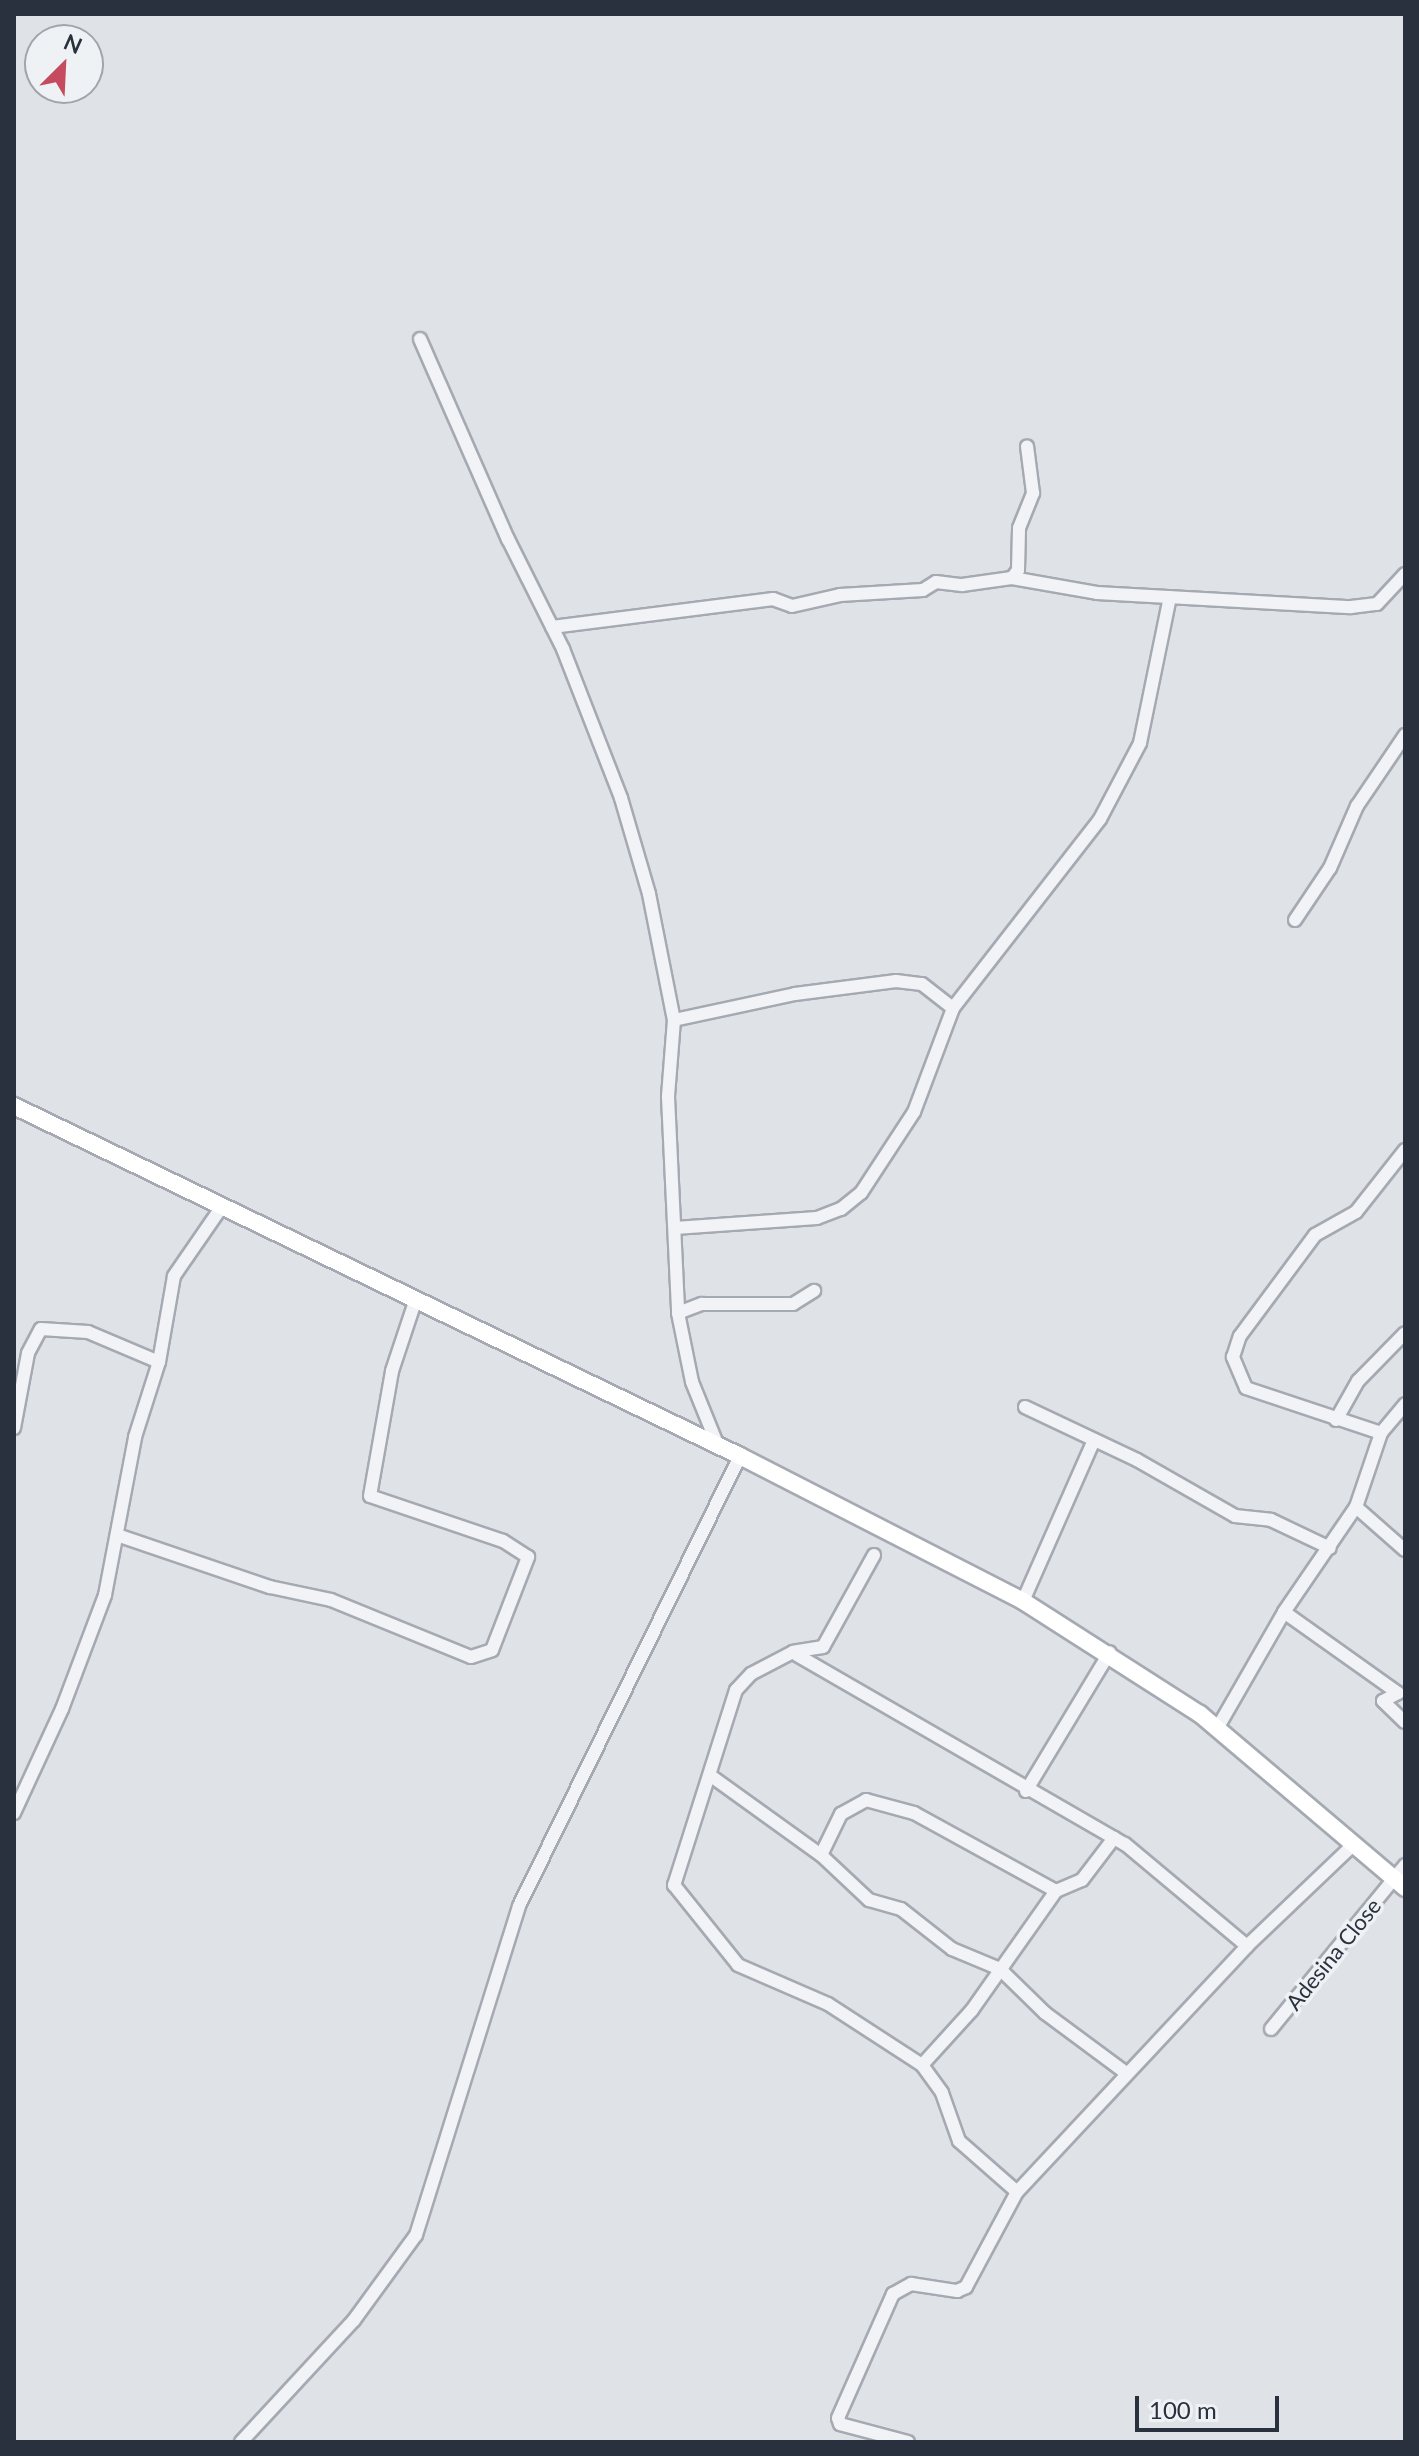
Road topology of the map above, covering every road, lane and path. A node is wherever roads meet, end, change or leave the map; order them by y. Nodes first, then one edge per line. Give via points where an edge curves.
1 (420, 339) dead end
2 (1027, 446) dead end
3 (1405, 574) edge
4 (1012, 578) junction
5 (1170, 597) junction
6 (552, 627) junction
7 (1405, 735) edge
8 (1295, 920) dead end
9 (953, 1008) junction
10 (674, 1020) junction
11 (14, 1106) edge
12 (1405, 1150) edge
13 (223, 1205) junction
14 (675, 1228) junction
15 (814, 1291) dead end
16 (416, 1299) junction
17 (678, 1313) junction
18 (1405, 1333) edge
19 (159, 1362) junction
20 (1405, 1404) edge
21 (1025, 1407) dead end
22 (1336, 1420) junction
23 (14, 1428) edge
24 (1381, 1433) junction
25 (1094, 1440) junction
26 (718, 1446) junction
27 (740, 1456) junction
28 (1356, 1507) junction
29 (117, 1535) junction
30 (1330, 1548) junction
31 (1405, 1550) edge
32 (874, 1555) dead end
33 (1023, 1601) junction
34 (1284, 1612) junction
35 (1110, 1652) junction
36 (797, 1655) junction
37 (1401, 1689) edge
38 (1405, 1722) edge
39 (1218, 1727) junction
40 (711, 1776) junction
41 (1026, 1791) junction
42 (14, 1813) edge
43 (1114, 1838) junction
44 (1353, 1845) junction
45 (821, 1855) junction
46 (1405, 1865) edge
47 (1400, 1883) edge
48 (1056, 1891) junction
49 (1247, 1946) junction
50 (1000, 1969) junction
51 (1271, 2029) dead end
52 (922, 2065) junction
53 (1126, 2073) junction
54 (1017, 2192) junction
55 (241, 2442) edge
56 (908, 2442) edge

1 - 6 street
2 - 4 street via 1033,493 1019,528 1018,570
3 - 5 street via 1377,604 1351,607
4 - 5 street via 1097,593
4 - 6 street via 962,585 936,582 923,590 840,595 792,606 773,599
5 - 9 street via 1133,756 1100,819
6 - 10 street via 621,798 649,894
7 - 8 street via 1357,806 1330,868
9 - 10 street via 922,984 896,981 795,994
9 - 14 street via 914,1112 861,1193 841,1209 817,1218
10 - 14 street via 668,1097
11 - 13 main road
12 - 22 street via 1356,1212 1315,1235 1234,1347 1235,1367 1246,1388
13 - 16 main road
13 - 19 street via 174,1276
14 - 17 street
15 - 17 street via 793,1304 702,1304
16 - 26 main road
16 - 29 street via 392,1371 370,1496 503,1541 528,1557 492,1650 471,1657 331,1600 270,1587
17 - 26 street via 692,1382
18 - 22 street via 1358,1381
19 - 23 street via 88,1332 41,1329 28,1353
19 - 29 street via 135,1437
20 - 24 street
21 - 25 street
22 - 24 street
24 - 28 street
25 - 30 street via 1235,1516 1271,1520
25 - 33 street
26 - 27 main road
27 - 33 main road
27 - 55 street via 519,1906 416,2235 354,2320
28 - 30 street
28 - 31 street
29 - 42 street via 105,1595 62,1709
30 - 34 street
32 - 36 street via 830,1641
33 - 35 main road
34 - 37 street
34 - 39 street
35 - 39 main road
35 - 41 street
36 - 40 street via 793,1652 742,1680
36 - 41 street via 942,1734
37 - 38 street via 1383,1701
39 - 44 main road
40 - 45 street
40 - 52 street via 675,1876 677,1894 738,1965 828,2004
41 - 43 street
43 - 48 street via 1082,1880
43 - 49 street
44 - 47 main road
44 - 49 street
45 - 48 street via 852,1803 885,1801
45 - 50 street via 869,1900 901,1909 952,1949
46 - 47 street, Adesina Close
47 - 51 street, Adesina Close
48 - 50 street
49 - 53 street
50 - 52 street
50 - 53 street via 1045,2013
52 - 54 street via 942,2093 959,2141
53 - 54 street
54 - 56 street via 966,2287 957,2291 911,2284 893,2294 839,2407 840,2424

